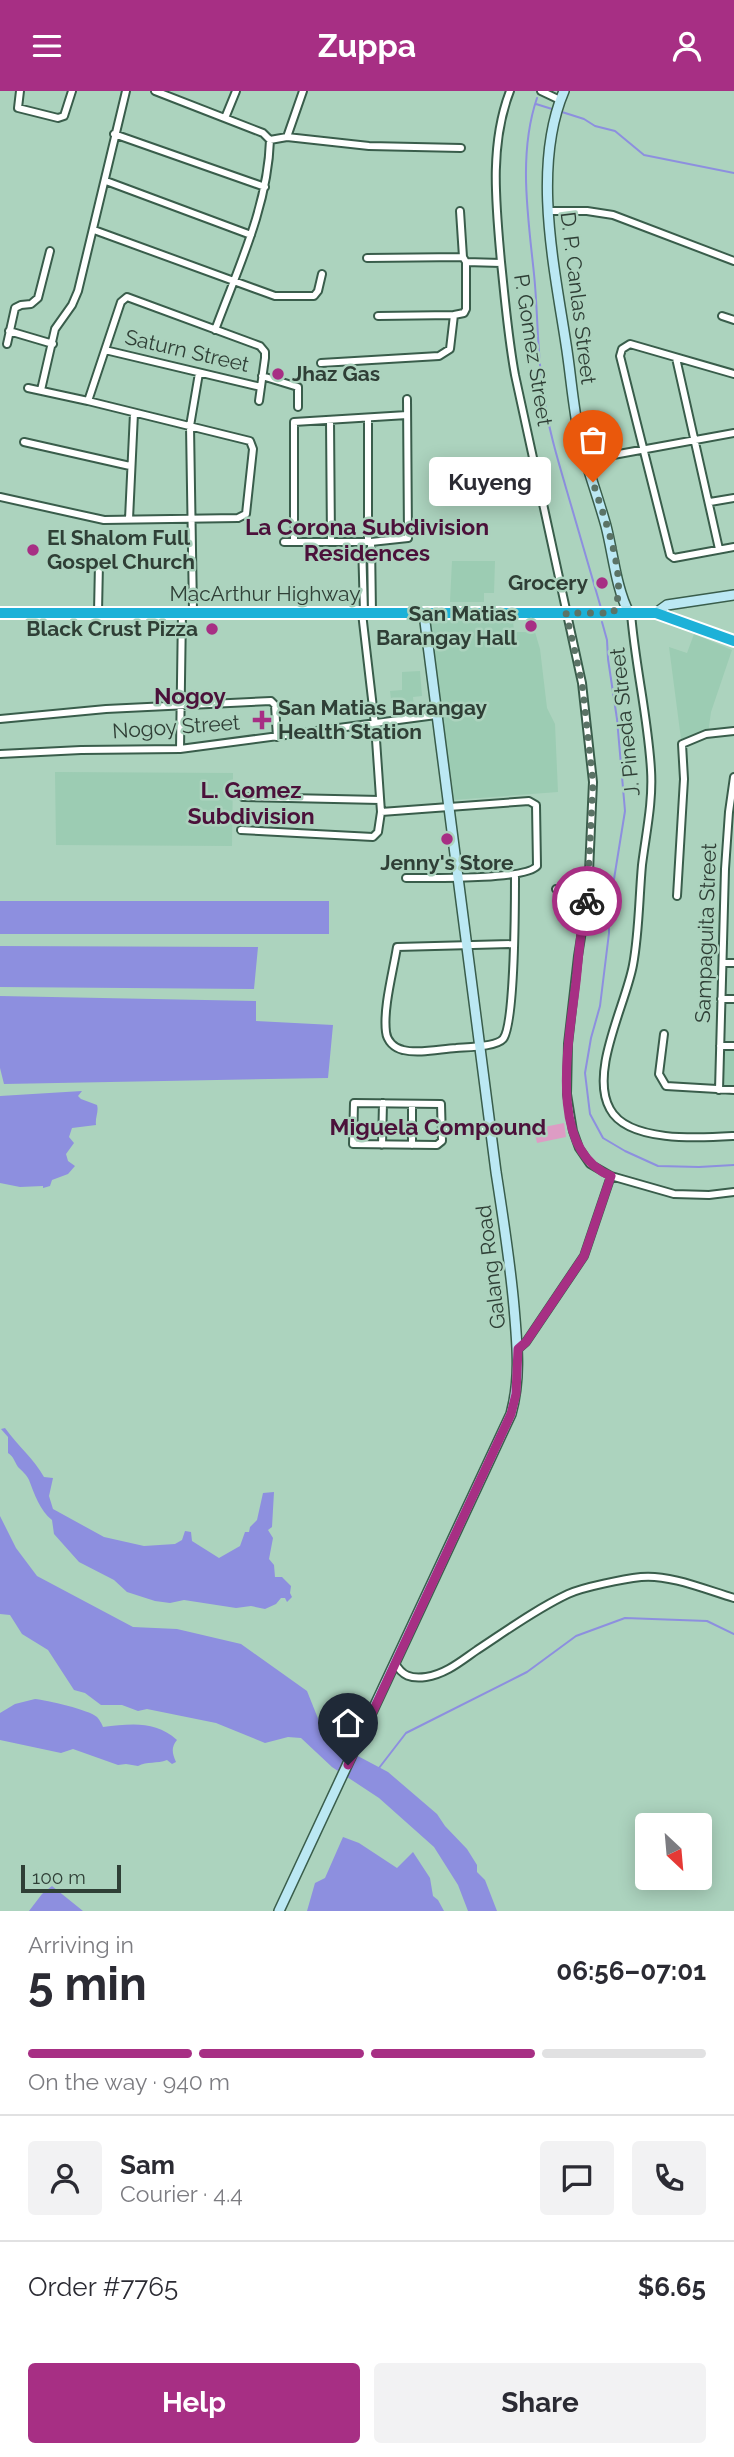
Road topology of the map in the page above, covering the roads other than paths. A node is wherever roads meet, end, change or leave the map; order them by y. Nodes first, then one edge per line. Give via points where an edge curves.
1 (20, 91) edge
2 (72, 91) edge
3 (126, 91) edge
4 (155, 91) edge
5 (236, 91) edge
6 (303, 91) edge
7 (510, 91) edge
8 (541, 91) edge
9 (562, 96) edge
10 (225, 118) junction
11 (114, 134) junction
12 (287, 138) junction
13 (270, 140) junction
14 (461, 148) dead end
15 (106, 181) junction
16 (265, 187) junction
17 (460, 211) dead end
18 (549, 211) junction
19 (94, 230) junction
20 (251, 235) junction
21 (50, 251) dead end
22 (367, 258) dead end
23 (734, 259) edge
24 (465, 260) junction
25 (501, 263) junction
26 (322, 274) dead end
27 (233, 282) junction
28 (377, 316) dead end
29 (454, 316) junction
30 (722, 316) dead end
31 (734, 320) edge
32 (215, 330) junction
33 (9, 331) junction
34 (7, 344) dead end
35 (53, 344) junction
36 (105, 350) junction
37 (676, 358) junction
38 (321, 363) dead end
39 (199, 373) junction
40 (734, 373) edge
41 (262, 376) junction
42 (261, 387) junction
43 (28, 389) dead end
44 (41, 390) junction
45 (407, 399) dead end
46 (88, 401) junction
47 (259, 401) dead end
48 (298, 407) dead end
49 (134, 413) junction
50 (407, 415) junction
51 (368, 418) junction
52 (330, 420) junction
53 (190, 426) junction
54 (734, 433) edge
55 (695, 439) junction
56 (24, 442) dead end
57 (644, 449) junction
58 (586, 460) junction
59 (130, 466) junction
60 (0, 497) edge
61 (734, 498) edge
62 (710, 502) junction
63 (193, 519) junction
64 (129, 520) junction
65 (331, 541) junction
66 (284, 542) dead end
67 (295, 542) junction
68 (367, 542) junction
69 (734, 547) edge
70 (719, 549) junction
71 (99, 563) dead end
72 (619, 589) junction
73 (734, 595) edge
74 (98, 612) junction
75 (188, 612) junction
76 (0, 613) edge
77 (366, 613) junction
78 (566, 613) junction
79 (613, 613) junction
80 (630, 613) junction
81 (656, 613) junction
82 (424, 614) junction
83 (734, 641) edge
84 (181, 704) junction
85 (436, 715) junction
86 (0, 719) edge
87 (375, 725) junction
88 (734, 731) edge
89 (277, 737) junction
90 (180, 749) junction
91 (0, 754) edge
92 (734, 777) edge
93 (243, 797) dead end
94 (380, 800) junction
95 (448, 806) junction
96 (382, 812) junction
97 (731, 813) edge
98 (241, 830) dead end
99 (515, 875) junction
100 (406, 878) dead end
101 (458, 878) junction
102 (556, 889) dead end
103 (588, 894) junction
104 (677, 896) dead end
105 (724, 924) junction
106 (734, 924) edge
107 (467, 944) junction
108 (514, 944) junction
109 (723, 963) junction
110 (734, 963) edge
111 (721, 999) junction
112 (734, 999) edge
113 (664, 1034) dead end
114 (480, 1046) junction
115 (720, 1046) junction
116 (734, 1046) edge
117 (719, 1090) junction
118 (734, 1090) edge
119 (383, 1103) junction
120 (412, 1104) junction
121 (442, 1128) junction
122 (492, 1128) junction
123 (734, 1136) edge
124 (382, 1145) junction
125 (412, 1145) junction
126 (611, 1176) junction
127 (734, 1192) edge
128 (518, 1349) junction
129 (734, 1598) edge
130 (393, 1667) junction
131 (279, 1911) edge

1 - 2 street via 18,108 58,118 64,116
3 - 11 street
4 - 10 street
5 - 10 street
6 - 12 street
7 - 25 street, P. Gomez Street via 503,109 495,183
8 - 9 street
9 - 18 street, D. P. Canlas Street via 549,156
10 - 13 street via 263,132
11 - 15 street
11 - 16 street
12 - 13 street
12 - 14 street
13 - 16 street
15 - 19 street
15 - 20 street
16 - 20 street
17 - 24 street
18 - 23 street via 613,215
18 - 58 street, D. P. Canlas Street via 576,421
19 - 27 street
19 - 35 street via 76,299 55,329
20 - 27 street
21 - 33 street via 38,298 15,308
22 - 24 street
24 - 25 street
24 - 29 street via 466,309
25 - 78 street, P. Gomez Street via 515,375
26 - 27 street via 314,296 275,296
27 - 32 street
28 - 29 street
29 - 38 street via 450,349 439,356
30 - 31 street
32 - 36 street via 123,298
32 - 41 street via 260,346 265,352
33 - 34 street
33 - 35 street
35 - 44 street
36 - 39 street, Saturn Street
36 - 46 street
37 - 40 street
37 - 55 street
37 - 57 street via 631,344 622,349
39 - 42 street, Saturn Street
39 - 53 street
41 - 42 street
41 - 48 street via 298,387
42 - 47 street
43 - 44 street
44 - 46 street
45 - 50 street
46 - 49 street
49 - 53 street
49 - 59 street
50 - 51 street
50 - 68 street via 408,537
51 - 52 street
51 - 68 street
52 - 65 street
52 - 67 street via 294,422
53 - 63 street
53 - 63 street via 243,438 253,449 246,514
54 - 55 street
55 - 57 street
55 - 62 street
56 - 59 street
57 - 58 street
57 - 70 street via 670,555
58 - 72 street, D. P. Canlas Street
59 - 64 street
60 - 64 street via 92,519
61 - 62 street
62 - 70 street
63 - 64 street
63 - 75 street
65 - 67 street
65 - 68 street
66 - 67 street
68 - 77 street
69 - 70 street
71 - 74 street
72 - 79 street, D. P. Canlas Street
72 - 80 street, D. P. Canlas Street
73 - 81 street via 667,605
74 - 75 highway, MacArthur Highway
74 - 76 highway, MacArthur Highway
75 - 77 highway, MacArthur Highway
75 - 84 street
77 - 82 highway, MacArthur Highway
77 - 87 street
78 - 79 highway, MacArthur Highway
78 - 82 highway, MacArthur Highway
78 - 103 street, P. Gomez Street via 582,683 593,782
79 - 80 highway, MacArthur Highway
80 - 81 highway, MacArthur Highway
80 - 123 street, J. Pineda Street via 652,794 633,966 607,1053 606,1099 619,1120 640,1131
81 - 83 highway, MacArthur Highway
82 - 85 street, Galang Road
84 - 86 street
84 - 89 street via 271,701
84 - 90 street
85 - 87 street, Nogoy Street
85 - 95 street, Galang Road
87 - 89 street, Nogoy Street
87 - 94 street
88 - 104 street via 706,734 682,744
89 - 90 street, Nogoy Street
90 - 91 street, Nogoy Street
92 - 97 street, Sampaguita Street
93 - 94 street
94 - 96 street
95 - 96 street
95 - 99 street via 535,803 537,866
95 - 101 street, Galang Road
96 - 98 street via 373,838
97 - 105 street, Sampaguita Street
99 - 101 street
99 - 108 street
100 - 101 street
101 - 107 street, Galang Road
102 - 103 street
103 - 126 street, P. Gomez Street via 568,1044 567,1094 579,1148 590,1164
105 - 106 street
105 - 109 street, Sampaguita Street
107 - 108 street
107 - 114 street, Galang Road
107 - 114 street via 397,947 386,1032 390,1043 402,1050
108 - 114 street via 508,1029 501,1041
109 - 110 street
109 - 111 street, Sampaguita Street
111 - 112 street
111 - 115 street, Sampaguita Street
113 - 117 street via 659,1074 666,1086
114 - 122 street, Galang Road
115 - 116 street
115 - 117 street, Sampaguita Street
117 - 118 street
119 - 120 street
119 - 124 street
119 - 124 street via 354,1103 353,1144
120 - 121 street via 441,1104
120 - 125 street
121 - 122 street
121 - 125 street via 440,1145
122 - 128 street, Galang Road
124 - 125 street
126 - 127 street via 674,1194
126 - 128 street via 584,1256
128 - 130 street, Galang Road via 511,1414
129 - 130 street via 657,1577 641,1577 570,1593 437,1674 407,1677
130 - 131 street, Galang Road

